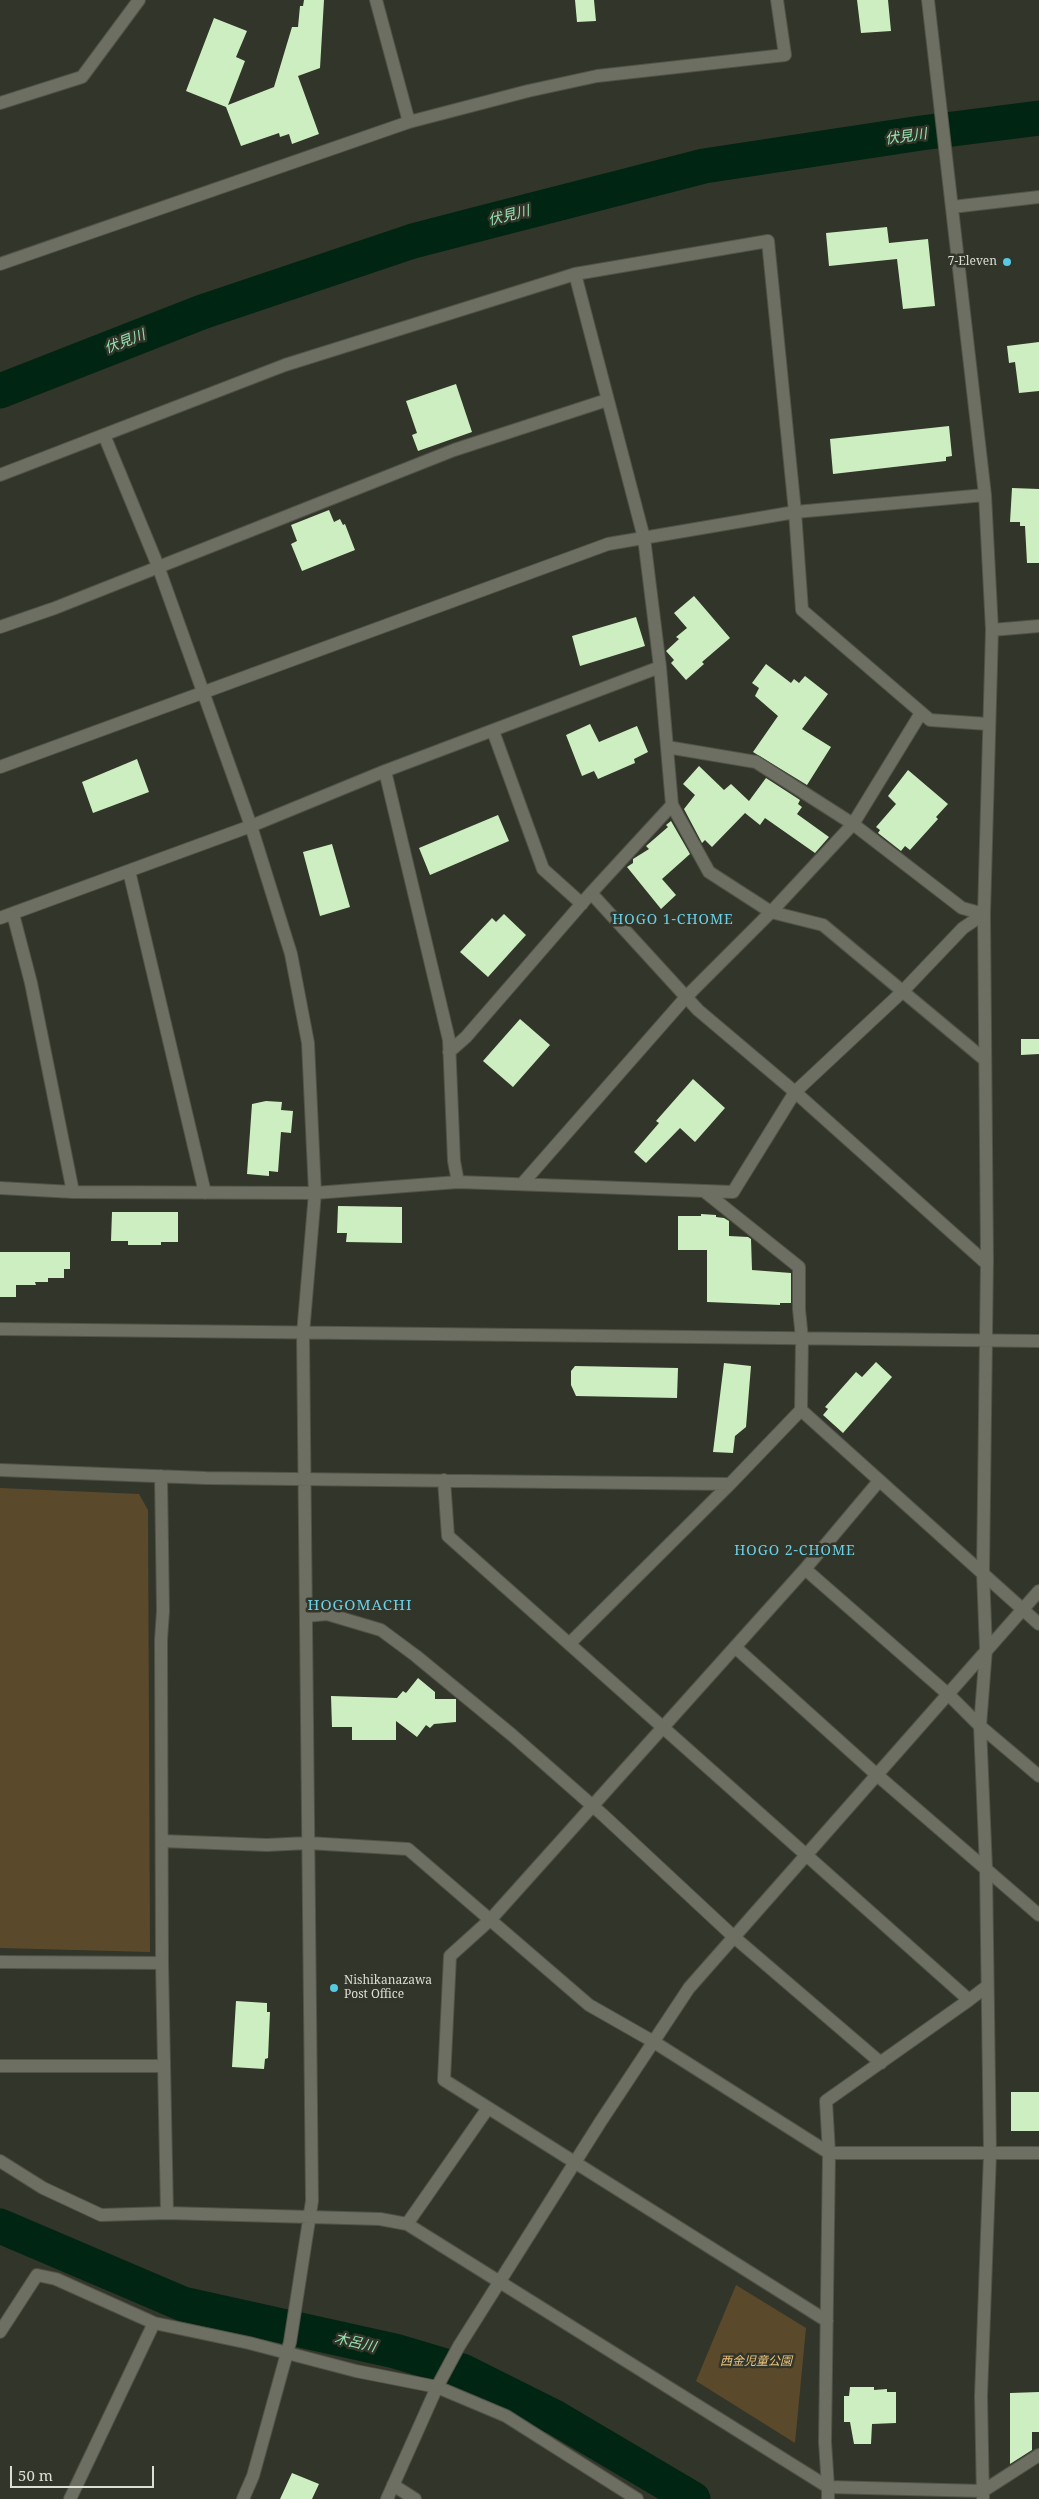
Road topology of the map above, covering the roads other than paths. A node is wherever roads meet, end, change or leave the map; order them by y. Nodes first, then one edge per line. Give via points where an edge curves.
1 (139, 0) edge
2 (376, 0) edge
3 (777, 0) edge
4 (928, 0) edge
5 (0, 103) edge
6 (409, 122) junction
7 (1039, 197) edge
8 (952, 207) junction
9 (0, 264) edge
10 (575, 274) junction
11 (607, 400) junction
12 (104, 435) junction
13 (0, 475) edge
14 (985, 495) junction
15 (795, 512) junction
16 (644, 538) junction
17 (158, 566) junction
18 (1039, 626) edge
19 (0, 627) edge
20 (992, 630) junction
21 (660, 667) junction
22 (202, 692) junction
23 (920, 713) junction
24 (988, 724) junction
25 (492, 731) junction
26 (667, 747) junction
27 (0, 767) edge
28 (385, 771) junction
29 (672, 805) junction
30 (853, 824) junction
31 (250, 826) junction
32 (129, 871) junction
33 (591, 893) junction
34 (582, 904) junction
35 (771, 912) junction
36 (13, 914) junction
37 (984, 914) junction
38 (0, 918) edge
39 (902, 992) junction
40 (687, 996) junction
41 (449, 1052) junction
42 (985, 1060) junction
43 (795, 1092) junction
44 (458, 1182) junction
45 (522, 1184) junction
46 (0, 1188) edge
47 (704, 1191) junction
48 (73, 1192) junction
49 (205, 1193) junction
50 (315, 1193) junction
51 (987, 1264) junction
52 (0, 1329) edge
53 (303, 1334) junction
54 (802, 1339) junction
55 (986, 1341) junction
56 (1039, 1341) edge
57 (801, 1410) junction
58 (0, 1470) edge
59 (161, 1476) junction
60 (305, 1479) junction
61 (444, 1480) junction
62 (878, 1481) junction
63 (730, 1484) junction
64 (805, 1569) junction
65 (983, 1573) junction
66 (1039, 1591) edge
67 (1022, 1610) junction
68 (306, 1616) junction
69 (1039, 1624) edge
70 (570, 1643) junction
71 (735, 1647) junction
72 (986, 1649) junction
73 (949, 1695) junction
74 (980, 1726) junction
75 (662, 1728) junction
76 (877, 1775) junction
77 (1039, 1776) edge
78 (591, 1805) junction
79 (162, 1841) junction
80 (308, 1844) junction
81 (806, 1856) junction
82 (986, 1868) junction
83 (1039, 1915) edge
84 (491, 1919) junction
85 (734, 1937) junction
86 (0, 1962) edge
87 (162, 1963) junction
88 (986, 1987) junction
89 (970, 2000) junction
90 (654, 2042) junction
91 (881, 2063) junction
92 (0, 2066) edge
93 (164, 2066) junction
94 (488, 2108) junction
95 (829, 2153) junction
96 (1039, 2153) edge
97 (990, 2154) junction
98 (0, 2161) edge
99 (574, 2164) junction
100 (167, 2213) junction
101 (310, 2217) junction
102 (407, 2224) junction
103 (501, 2282) junction
104 (827, 2321) junction
105 (154, 2323) junction
106 (0, 2332) edge
107 (288, 2348) junction
108 (440, 2382) junction
109 (1039, 2455) edge
110 (393, 2486) junction
111 (828, 2493) edge
112 (983, 2495) edge
113 (70, 2499) edge
114 (243, 2499) edge
115 (387, 2499) edge
116 (415, 2499) edge
117 (637, 2499) edge

1 - 5 street via 82,77
2 - 6 street
3 - 6 street via 785,55 597,76 528,90
4 - 8 street
6 - 9 street
7 - 8 street
8 - 14 street
10 - 11 street
10 - 12 street via 285,365
10 - 15 street via 768,241
11 - 16 street
11 - 17 street via 454,450
12 - 13 street
12 - 17 street
14 - 15 street
14 - 20 street
15 - 16 street
15 - 23 street via 802,610
16 - 21 street
16 - 22 street via 608,544
17 - 19 street
17 - 22 street
18 - 20 street
20 - 24 street
21 - 25 street
21 - 26 street
22 - 27 street
22 - 31 street
23 - 24 street via 930,720
23 - 30 street
24 - 37 street
25 - 28 street
25 - 34 street via 543,869
26 - 29 street
26 - 30 street via 756,762
28 - 31 street
28 - 41 street
29 - 33 street
29 - 35 street via 709,872
30 - 35 street
30 - 37 street via 962,908
31 - 32 street
31 - 50 street via 291,954 308,1043
32 - 36 street
32 - 49 street
33 - 34 street
33 - 40 street
34 - 41 street via 466,1037
35 - 39 street via 823,925
35 - 40 street
36 - 38 street
36 - 48 street via 31,983
37 - 39 street via 963,928
37 - 42 street
39 - 42 street
39 - 43 street
40 - 43 street via 698,1010
40 - 45 street
41 - 44 street via 454,1161
42 - 51 street
43 - 47 street via 732,1192
43 - 51 street
44 - 45 street
44 - 50 street
45 - 47 street
46 - 48 street
47 - 54 street via 799,1267
48 - 49 street
49 - 50 street
50 - 53 street
51 - 55 street
52 - 53 street
53 - 54 street
53 - 60 street
54 - 55 street
54 - 57 street
55 - 56 street
55 - 65 street
57 - 62 street
57 - 63 street
58 - 59 street
59 - 60 street
59 - 79 street
60 - 61 street
60 - 68 street
61 - 63 street
61 - 70 street via 448,1536
62 - 64 street
62 - 65 street
63 - 70 street
64 - 71 street
64 - 73 street
65 - 67 street
65 - 72 street
66 - 67 street
67 - 69 street
67 - 72 street
68 - 78 street via 327,1614 381,1630 512,1735
68 - 80 street
70 - 75 street
71 - 75 street
71 - 76 street
72 - 73 street
72 - 74 street
73 - 74 street
73 - 76 street
74 - 77 street
74 - 82 street
75 - 78 street
75 - 81 street
76 - 81 street
76 - 82 street
78 - 84 street
78 - 85 street
79 - 80 street
79 - 87 street
80 - 84 street via 408,1849
80 - 101 street
81 - 85 street
81 - 89 street
82 - 83 street
82 - 88 street
84 - 90 street via 589,2005
84 - 94 street via 450,1956 444,2080
85 - 90 street via 689,1988
85 - 91 street
86 - 87 street
87 - 93 street
88 - 89 street
88 - 97 street
89 - 91 street
90 - 95 street
90 - 99 street
91 - 95 street via 826,2101
92 - 93 street
93 - 100 street
94 - 99 street
94 - 102 street
95 - 97 street
95 - 104 street
96 - 97 street
97 - 112 street via 981,2396
98 - 100 street via 43,2188 101,2215
99 - 103 street
99 - 104 street
100 - 101 street
101 - 102 street via 380,2219
101 - 107 street
102 - 103 street
103 - 108 street via 459,2346
103 - 111 street
104 - 111 street via 825,2442
105 - 106 street via 56,2279 37,2275
105 - 107 street
105 - 113 street
107 - 108 street via 356,2371
107 - 114 street via 253,2476
108 - 110 street
108 - 117 street via 506,2416
109 - 112 street
110 - 115 street
110 - 116 street
111 - 112 street

